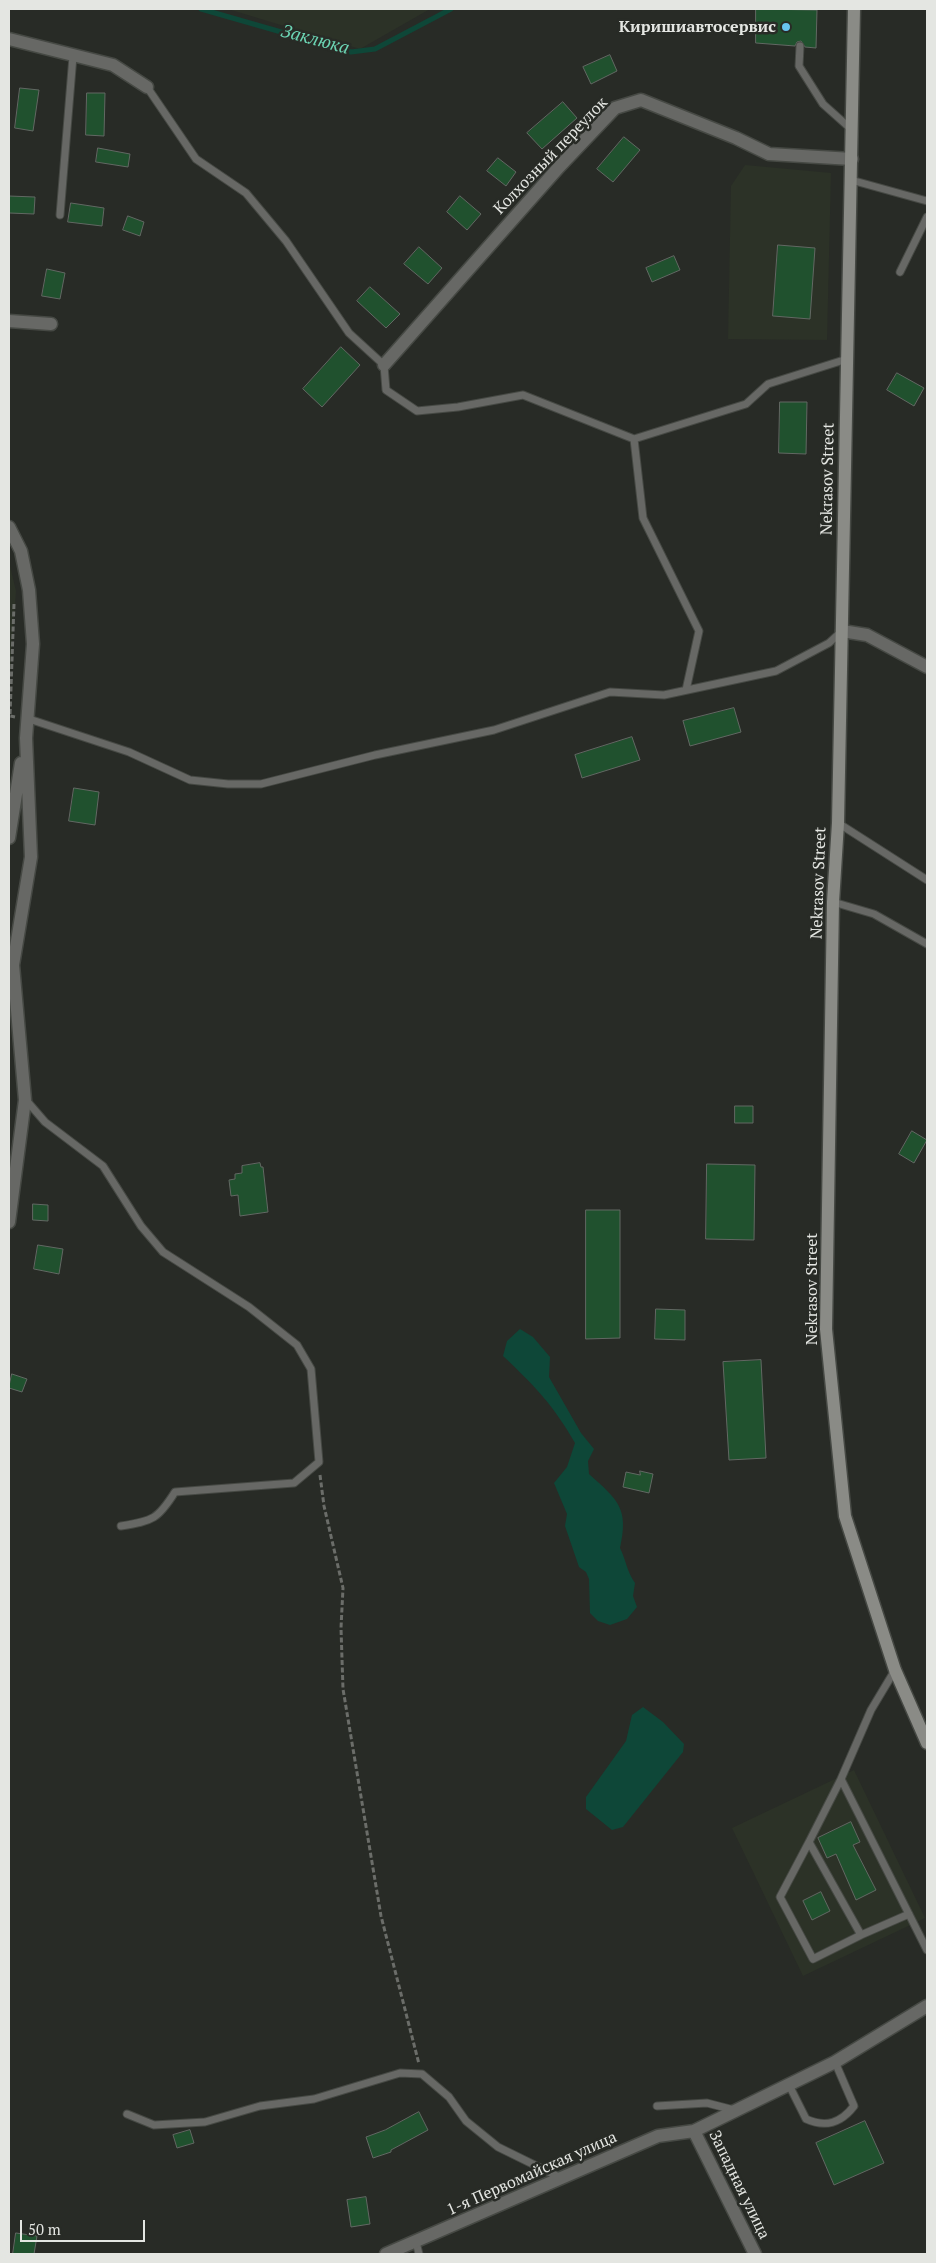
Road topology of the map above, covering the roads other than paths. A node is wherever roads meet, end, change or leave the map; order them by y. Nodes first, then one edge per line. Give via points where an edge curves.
1 (854, 9) edge
2 (9, 39) edge
3 (800, 46) dead end
4 (73, 56) junction
5 (147, 87) joint
6 (852, 130) junction
7 (852, 159) junction
8 (851, 180) junction
9 (927, 201) edge
10 (60, 215) dead end
11 (927, 217) edge
12 (900, 272) dead end
13 (9, 321) edge
14 (51, 324) dead end
15 (847, 359) junction
16 (384, 365) junction
17 (634, 439) junction
18 (9, 529) edge
19 (842, 631) junction
20 (927, 667) edge
21 (686, 690) junction
22 (26, 718) junction
23 (26, 738) junction
24 (838, 823) junction
25 (9, 838) edge
26 (927, 880) edge
27 (833, 902) junction
28 (927, 944) edge
29 (26, 1100) junction
30 (9, 1222) edge
31 (121, 1526) dead end
32 (895, 1670) junction
33 (927, 1743) edge
34 (841, 1779) junction
35 (809, 1842) junction
36 (909, 1914) junction
37 (861, 1935) junction
38 (927, 1950) edge
39 (927, 2006) edge
40 (835, 2062) junction
41 (789, 2085) junction
42 (657, 2106) dead end
43 (734, 2110) junction
44 (127, 2114) dead end
45 (694, 2131) junction
46 (561, 2178) junction
47 (418, 2248) edge
48 (386, 2254) edge
49 (755, 2254) edge

1 - 6 main road, Nekrasov Street
2 - 4 street
3 - 6 lane via 799,66 823,104
4 - 5 street via 113,65
4 - 10 lane
5 - 16 lane via 196,159 246,193 286,241 349,333
6 - 7 main road, Nekrasov Street
7 - 8 main road, Nekrasov Street
7 - 16 street, Колхозный переулок via 770,154 641,100 615,108
8 - 9 lane
8 - 15 main road, Nekrasov Street
11 - 12 lane
13 - 14 street
15 - 17 lane via 768,384 746,404
15 - 19 main road, Nekrasov Street
16 - 17 lane via 386,390 417,411 523,395
17 - 21 lane via 643,518 699,631
18 - 22 street via 21,552 29,590 33,644
19 - 20 street via 867,635
19 - 21 lane via 829,643 776,671
19 - 24 main road, Nekrasov Street
21 - 22 lane via 664,695 610,692 494,730 375,755 261,784 190,780 129,752
22 - 23 street
23 - 25 street
23 - 29 street via 31,857 13,966
24 - 26 lane
24 - 27 main road, Nekrasov Street
27 - 28 lane via 874,914
27 - 32 main road, Nekrasov Street via 826,1329 845,1516
29 - 30 street
29 - 31 lane via 45,1122 103,1166 141,1226 163,1252 249,1307 297,1345 311,1369 319,1462 294,1483 176,1492 165,1508 148,1522
32 - 33 main road, Nekrasov Street
32 - 34 lane via 871,1710
34 - 35 lane
34 - 36 lane
35 - 37 lane
35 - 37 lane via 780,1897 813,1959
36 - 37 lane
36 - 38 lane
39 - 40 street, 1-я Первомайская улица
40 - 41 street, 1-я Первомайская улица
40 - 41 lane via 854,2106 845,2117 820,2125 806,2120
41 - 43 street, 1-я Первомайская улица
42 - 43 lane via 707,2103
43 - 45 street, 1-я Первомайская улица
44 - 46 lane via 154,2125 204,2122 260,2106 314,2099 400,2073 422,2074 449,2097 466,2121 498,2147
45 - 46 street, 1-я Первомайская улица via 658,2136
45 - 49 street, Западная улица
46 - 47 street, 1-я Первомайская улица
47 - 48 street, 1-я Первомайская улица

